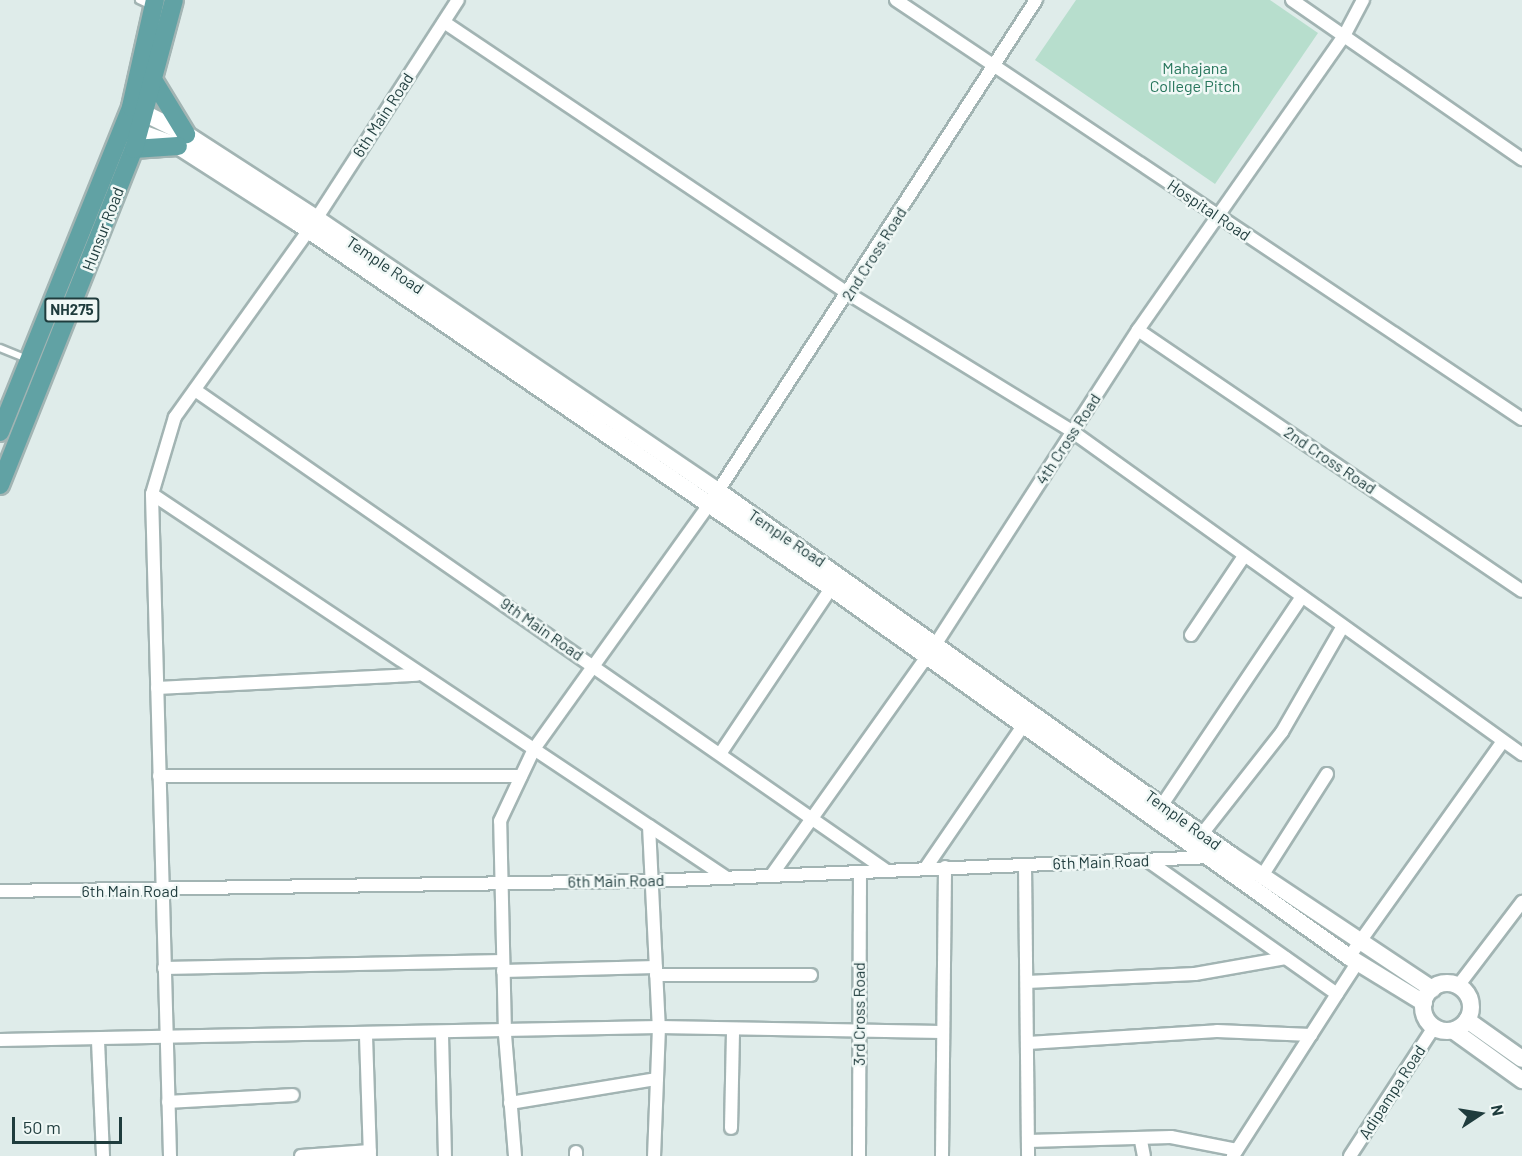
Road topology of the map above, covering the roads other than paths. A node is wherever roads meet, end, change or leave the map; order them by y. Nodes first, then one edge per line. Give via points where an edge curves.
1 (174, 0) edge
2 (458, 0) edge
3 (896, 0) edge
4 (1036, 0) edge
5 (1292, 0) edge
6 (1363, 0) edge
7 (149, 2) edge
8 (444, 22) junction
9 (1344, 36) junction
10 (994, 64) junction
11 (155, 83) junction
12 (138, 110) junction
13 (132, 136) junction
14 (182, 140) junction
15 (1522, 159) edge
16 (1215, 214) junction
17 (312, 224) junction
18 (849, 294) junction
19 (1138, 330) junction
20 (0, 348) edge
21 (30, 360) junction
22 (195, 390) junction
23 (1522, 419) edge
24 (0, 432) edge
25 (1073, 432) junction
26 (0, 485) edge
27 (152, 494) junction
28 (713, 498) junction
29 (1244, 556) junction
30 (831, 588) junction
31 (1522, 591) edge
32 (1302, 597) junction
33 (1343, 626) junction
34 (1191, 635) dead end
35 (938, 642) junction
36 (926, 658) junction
37 (597, 667) junction
38 (417, 675) junction
39 (157, 688) junction
40 (1022, 727) junction
41 (1503, 741) junction
42 (534, 749) junction
43 (720, 754) junction
44 (1522, 754) edge
45 (1327, 774) dead end
46 (159, 776) junction
47 (521, 776) junction
48 (1162, 805) junction
49 (813, 817) junction
50 (648, 826) junction
51 (1202, 834) junction
52 (1231, 855) junction
53 (1208, 858) junction
54 (1148, 860) junction
55 (1025, 865) junction
56 (927, 866) junction
57 (945, 867) junction
58 (887, 871) junction
59 (860, 872) junction
60 (771, 876) junction
61 (1262, 876) junction
62 (727, 878) junction
63 (651, 881) junction
64 (502, 884) junction
65 (0, 891) edge
66 (161, 891) junction
67 (1522, 902) edge
68 (1361, 942) junction
69 (1286, 957) junction
70 (1354, 959) junction
71 (503, 966) junction
72 (164, 968) junction
73 (656, 971) junction
74 (811, 975) dead end
75 (1027, 982) junction
76 (1458, 986) junction
77 (1337, 994) junction
78 (1428, 996) junction
79 (1460, 1025) junction
80 (659, 1027) junction
81 (1434, 1027) junction
82 (734, 1029) junction
83 (859, 1031) junction
84 (942, 1032) junction
85 (505, 1034) junction
86 (442, 1035) junction
87 (1311, 1035) junction
88 (366, 1036) junction
89 (0, 1040) edge
90 (166, 1040) junction
91 (98, 1041) junction
92 (1028, 1043) junction
93 (1522, 1059) edge
94 (657, 1079) junction
95 (1522, 1080) edge
96 (293, 1095) dead end
97 (168, 1102) junction
98 (510, 1103) junction
99 (731, 1128) dead end
100 (1028, 1141) junction
101 (1141, 1142) junction
102 (1235, 1153) edge
103 (370, 1154) edge
104 (103, 1156) edge
105 (170, 1156) edge
106 (301, 1156) edge
107 (445, 1156) edge
108 (515, 1156) edge
109 (654, 1156) edge
110 (859, 1156) edge
111 (942, 1156) edge
112 (1028, 1156) edge
113 (1144, 1156) edge
114 (1350, 1156) edge

1 - 11 main road, Hunsur Road / NH275
2 - 8 street, 6th Main Road
3 - 10 street, Hospital Road
4 - 10 street, 2nd Cross Road
5 - 9 street
6 - 9 street, 4th Cross Road
7 - 12 main road
8 - 17 street, 6th Main Road
8 - 18 street
9 - 15 street
9 - 16 street, 4th Cross Road
10 - 16 street, Hospital Road
10 - 18 street, 2nd Cross Road
11 - 12 main road, Hunsur Road / NH275
11 - 14 main road
12 - 13 main road, Hunsur Road / NH275
12 - 14 street, Temple Road
13 - 14 main road
13 - 21 main road
13 - 26 main road, Hunsur Road / NH275
14 - 17 street, Temple Road
16 - 19 street, 4th Cross Road
16 - 23 street, Hospital Road
17 - 22 street, 6th Main Road
17 - 28 street, Temple Road
18 - 25 street
18 - 28 street, 2nd Cross Road
19 - 25 street, 4th Cross Road
19 - 31 street, 2nd Cross Road
20 - 21 lane
21 - 24 main road
22 - 27 street, 6th Main Road via 175,417
22 - 37 street, 9th Main Road
25 - 29 street
25 - 35 street, 4th Cross Road
27 - 38 street
27 - 39 street, 6th Main Road
28 - 30 street, Temple Road
28 - 35 street, Temple Road
28 - 37 street, 2nd Cross Road
29 - 32 street
29 - 34 street
30 - 36 street, Temple Road
30 - 43 street
32 - 33 street
32 - 48 street
33 - 41 street
33 - 51 street via 1282,732
35 - 36 street, 4th Cross Road
35 - 48 street, Temple Road
36 - 40 street, Temple Road
36 - 49 street, 4th Cross Road
37 - 42 street, 2nd Cross Road
37 - 43 street, 9th Main Road
38 - 39 street
38 - 42 street
39 - 46 street, 6th Main Road
40 - 53 street, Temple Road
40 - 56 street
41 - 44 street
41 - 68 street
42 - 47 street, 2nd Cross Road
42 - 50 street
43 - 49 street, 9th Main Road
45 - 61 street
46 - 47 street
46 - 66 street, 6th Main Road
47 - 64 street, 2nd Cross Road via 501,820
48 - 51 street, Temple Road
49 - 58 street, 9th Main Road
49 - 60 street, 4th Cross Road
50 - 62 street
50 - 63 street
51 - 52 street, Temple Road
52 - 53 street, 6th Main Road
52 - 61 street, Temple Road
53 - 54 street, 6th Main Road
53 - 70 street, Temple Road
54 - 55 street, 6th Main Road
54 - 69 street
55 - 57 street, 6th Main Road
55 - 75 street
56 - 57 street, 6th Main Road
56 - 58 street, 6th Main Road
57 - 84 street
58 - 59 street, 6th Main Road
59 - 60 street, 6th Main Road
59 - 83 street, 3rd Cross Road
60 - 62 street, 6th Main Road
61 - 68 street, Temple Road
62 - 63 street, 6th Main Road
63 - 64 street, 6th Main Road
63 - 73 street
64 - 66 street, 6th Main Road
64 - 71 street, 2nd Cross Road
65 - 66 street, 6th Main Road
66 - 72 street, 6th Main Road
67 - 76 street
68 - 70 street
68 - 78 street, Temple Road
69 - 75 street via 1195,974
69 - 77 street
70 - 77 street
70 - 78 street, Temple Road
71 - 72 street
71 - 73 street
71 - 85 street, 2nd Cross Road
72 - 90 street, 6th Main Road
73 - 74 street
73 - 80 street
75 - 92 street
76 - 78 street via 1445,983
76 - 79 street via 1470,1000
77 - 87 street
78 - 81 street
79 - 81 street
79 - 93 street
79 - 95 street
80 - 82 street
80 - 85 street
80 - 94 street
81 - 114 street, Adipampa Road
82 - 83 street
82 - 99 street
83 - 84 street
83 - 110 street, 3rd Cross Road
84 - 111 street
85 - 86 street
85 - 98 street, 2nd Cross Road
86 - 88 street
86 - 107 street
87 - 92 street via 1217,1031
87 - 102 street
88 - 90 street
88 - 103 street
89 - 91 street
90 - 91 street
90 - 97 street, 6th Main Road
91 - 104 street
92 - 100 street
94 - 98 street
94 - 109 street
96 - 97 street
97 - 105 street, 6th Main Road
98 - 108 street, 2nd Cross Road
100 - 101 street
100 - 112 street
101 - 102 street via 1171,1137
101 - 113 street
103 - 106 street

